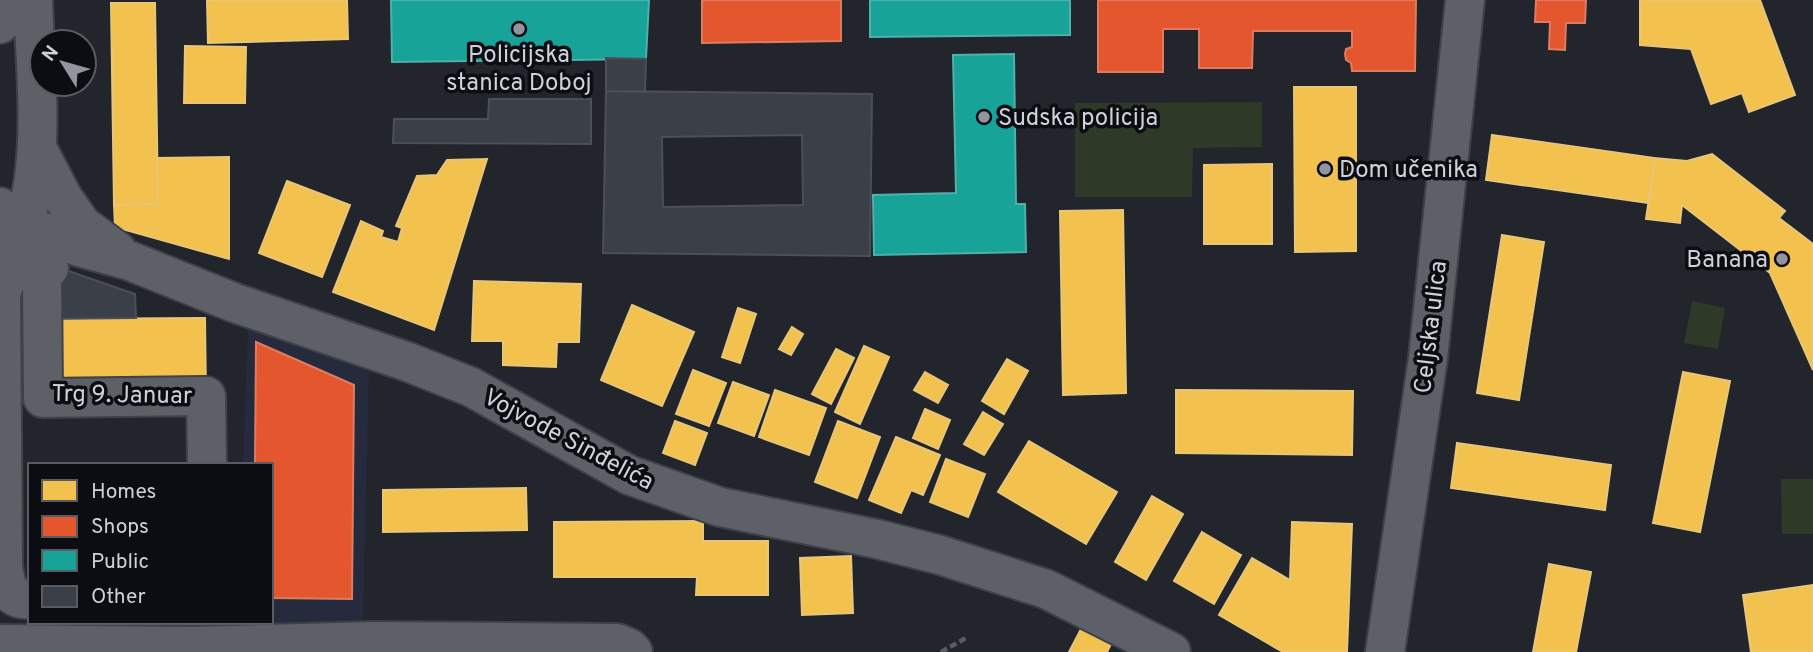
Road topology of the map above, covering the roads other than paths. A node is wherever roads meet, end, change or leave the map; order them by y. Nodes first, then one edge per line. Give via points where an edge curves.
1 (22, 0) edge
2 (33, 0) edge
3 (1465, 0) edge
4 (0, 23) edge
5 (37, 148) junction
6 (11, 215) edge
7 (0, 260) edge
8 (130, 261) junction
9 (206, 463) edge
10 (28, 599) edge
11 (0, 644) edge
12 (634, 652) edge
13 (1171, 652) edge
14 (1385, 652) edge

1 - 4 street
2 - 5 street
3 - 14 street, Celjska ulica via 1428,358
5 - 6 street via 29,205
5 - 8 street, Vojvode Sinđelića via 62,198 82,225
6 - 7 street
6 - 8 street, Vojvode Sinđelića via 79,247
8 - 13 street, Vojvode Sinđelića via 471,387 655,486 720,507 877,539 1046,589
9 - 10 street, Trg 9. Januar via 206,396 43,398 42,276 50,268 47,251 24,259 3,285 1,295 3,566 13,597
11 - 12 street via 617,643

